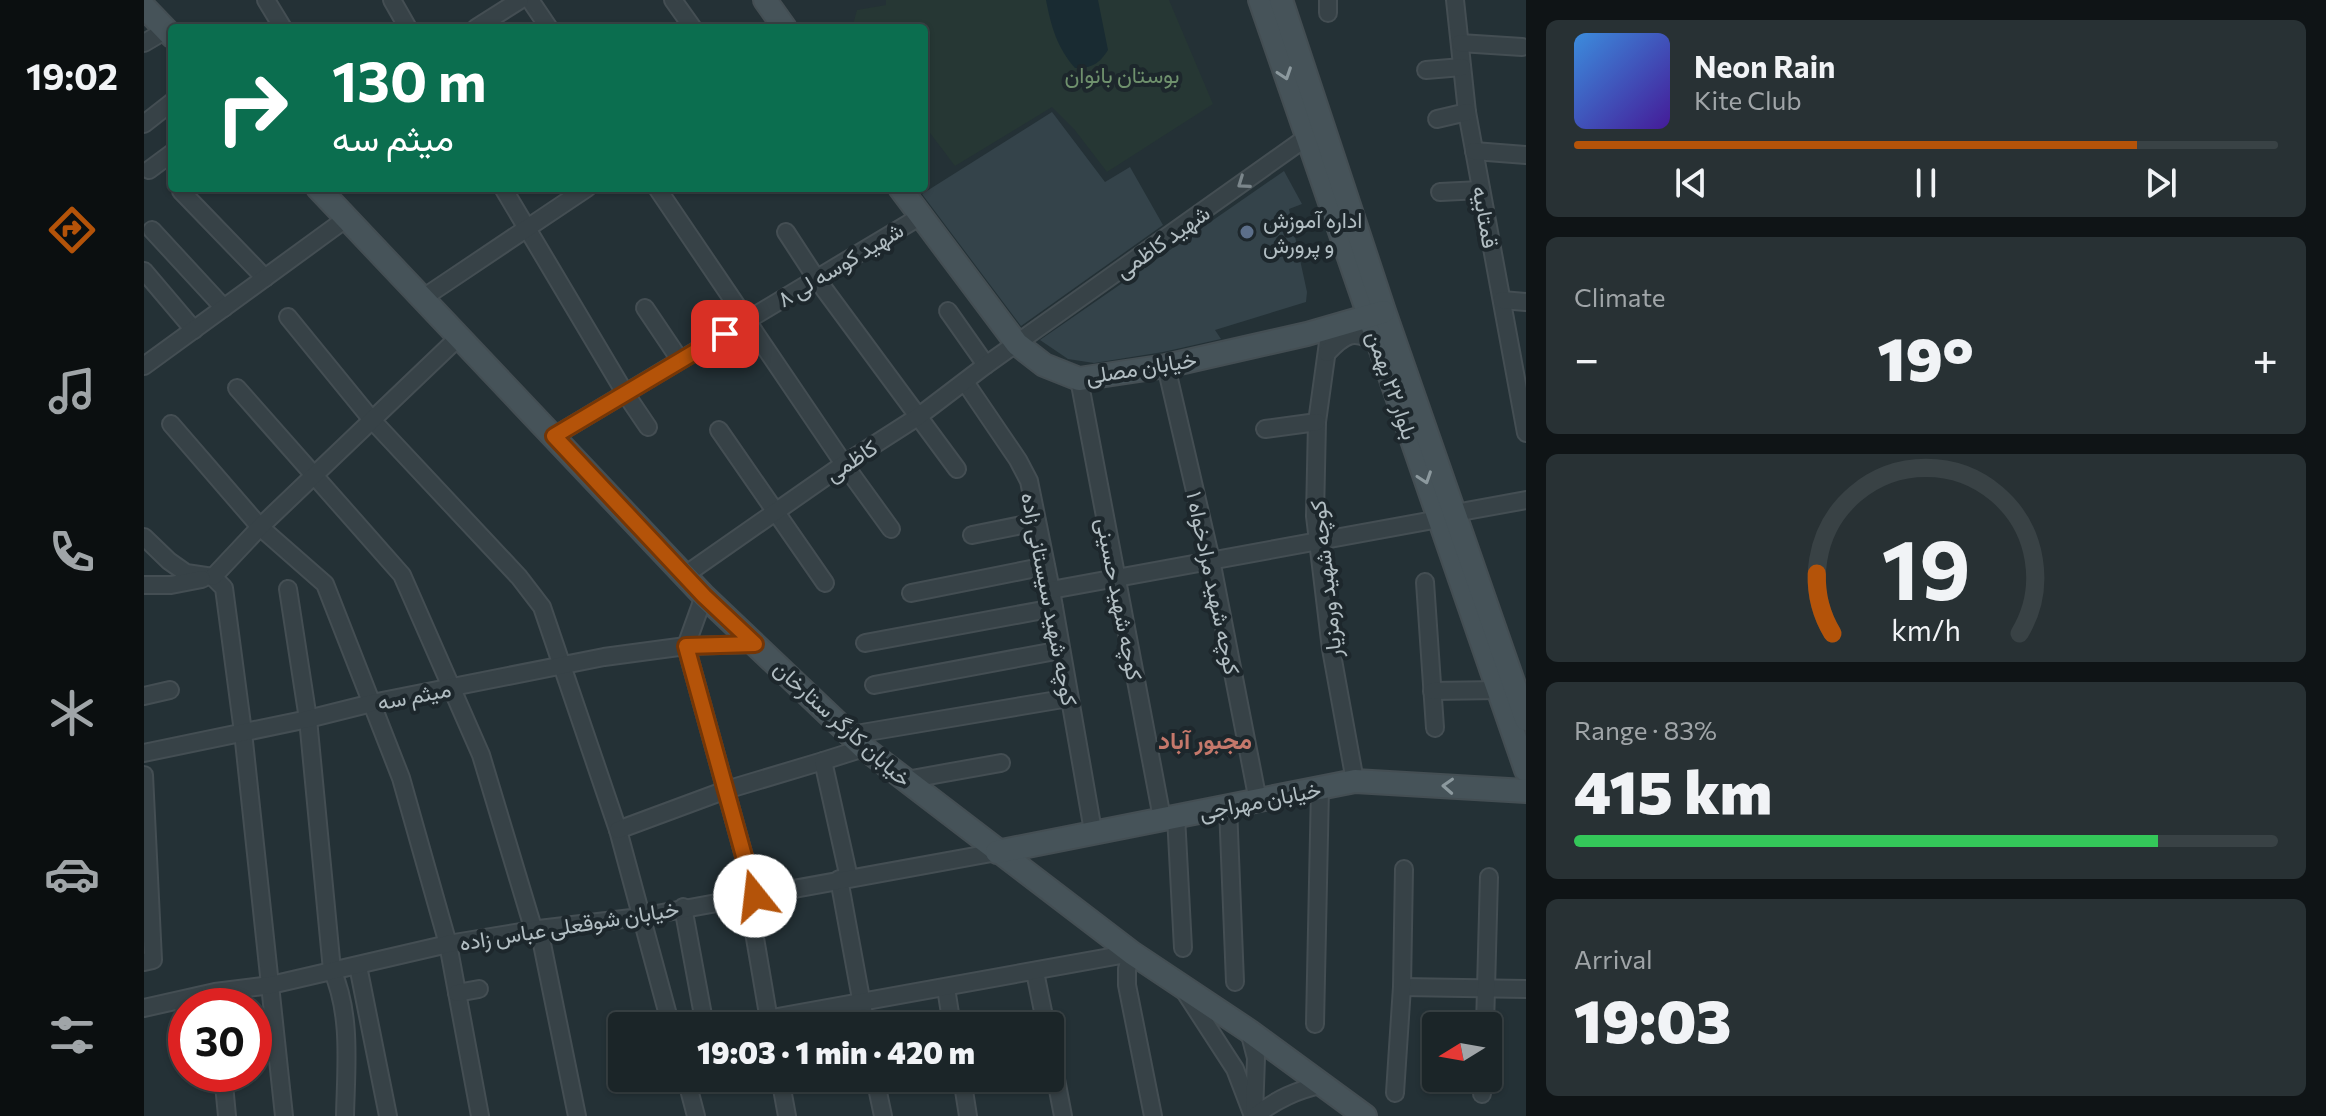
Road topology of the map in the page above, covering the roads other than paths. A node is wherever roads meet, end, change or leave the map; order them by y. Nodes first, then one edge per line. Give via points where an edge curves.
1 (266, 0) edge
2 (392, 0) edge
3 (520, 0) edge
4 (530, 0) edge
5 (673, 0) edge
6 (765, 0) edge
7 (1260, 0) edge
8 (1281, 0) edge
9 (1455, 0) edge
10 (144, 7) edge
11 (281, 24) edge
12 (406, 24) edge
13 (482, 24) edge
14 (546, 24) edge
15 (690, 24) edge
16 (782, 24) edge
17 (168, 32) edge
18 (168, 33) edge
19 (144, 43) edge
20 (1460, 43) junction
21 (1522, 47) dead end
22 (1462, 67) junction
23 (1426, 70) dead end
24 (168, 105) edge
25 (1467, 112) junction
26 (1437, 119) dead end
27 (144, 124) edge
28 (1307, 137) junction
29 (1474, 151) junction
30 (1526, 155) edge
31 (168, 156) edge
32 (149, 170) dead end
33 (1481, 190) junction
34 (182, 192) edge
35 (322, 192) edge
36 (505, 192) edge
37 (581, 192) edge
38 (660, 192) edge
39 (903, 192) edge
40 (1440, 192) dead end
41 (921, 216) junction
42 (347, 218) junction
43 (527, 228) junction
44 (152, 230) dead end
45 (786, 232) dead end
46 (144, 271) edge
47 (265, 278) junction
48 (816, 278) junction
49 (423, 298) junction
50 (1502, 300) junction
51 (1526, 302) edge
52 (224, 308) junction
53 (645, 308) dead end
54 (948, 311) dead end
55 (1377, 314) junction
56 (288, 317) dead end
57 (747, 320) junction
58 (1330, 328) junction
59 (194, 330) junction
60 (460, 336) junction
61 (1017, 344) junction
62 (1379, 344) junction
63 (1326, 355) junction
64 (680, 360) junction
65 (986, 365) junction
66 (144, 366) edge
67 (1166, 366) junction
68 (1079, 379) junction
69 (965, 382) junction
70 (237, 388) dead end
71 (625, 393) junction
72 (919, 416) junction
73 (372, 420) junction
74 (1317, 422) junction
75 (171, 424) dead end
76 (648, 427) dead end
77 (1265, 429) dead end
78 (719, 430) dead end
79 (1526, 433) edge
80 (554, 436) junction
81 (844, 464) junction
82 (957, 469) dead end
83 (315, 474) junction
84 (1526, 500) edge
85 (774, 513) junction
86 (1447, 516) junction
87 (1037, 522) junction
88 (260, 527) junction
89 (891, 529) dead end
90 (972, 535) dead end
91 (144, 537) edge
92 (1317, 540) junction
93 (1211, 560) junction
94 (1046, 566) junction
95 (685, 575) junction
96 (213, 577) junction
97 (1115, 578) junction
98 (1425, 582) dead end
99 (825, 583) dead end
100 (144, 585) edge
101 (288, 589) dead end
102 (1051, 590) junction
103 (911, 593) dead end
104 (704, 596) junction
105 (1054, 608) junction
106 (865, 643) dead end
107 (755, 644) junction
108 (686, 646) junction
109 (1061, 650) junction
110 (562, 666) junction
111 (874, 685) dead end
112 (450, 688) junction
113 (170, 690) dead end
114 (1499, 690) junction
115 (1432, 691) junction
116 (144, 696) edge
117 (1069, 698) junction
118 (372, 703) junction
119 (308, 719) junction
120 (1526, 719) edge
121 (1435, 728) dead end
122 (243, 732) junction
123 (857, 742) junction
124 (144, 753) edge
125 (1524, 760) edge
126 (823, 761) junction
127 (1001, 763) dead end
128 (144, 775) edge
129 (906, 780) junction
130 (1355, 781) junction
131 (1320, 788) junction
132 (726, 790) junction
133 (1526, 791) edge
134 (1258, 801) junction
135 (1228, 807) junction
136 (1169, 817) junction
137 (618, 830) junction
138 (1093, 831) junction
139 (997, 852) junction
140 (1404, 869) dead end
141 (1489, 877) dead end
142 (844, 878) junction
143 (752, 897) junction
144 (683, 907) junction
145 (640, 917) junction
146 (536, 930) junction
147 (448, 944) junction
148 (1183, 948) dead end
149 (1132, 953) junction
150 (144, 962) edge
151 (358, 966) junction
152 (332, 970) junction
153 (1035, 972) junction
154 (1235, 982) dead end
155 (1181, 984) junction
156 (271, 985) junction
157 (1402, 987) junction
158 (259, 988) edge
159 (946, 988) junction
160 (479, 989) dead end
161 (1486, 989) junction
162 (1526, 989) edge
163 (457, 993) junction
164 (861, 1001) junction
165 (168, 1005) edge
166 (144, 1008) edge
167 (667, 1012) edge
168 (702, 1012) edge
169 (769, 1012) edge
170 (813, 1012) edge
171 (863, 1012) edge
172 (950, 1012) edge
173 (1043, 1012) edge
174 (1485, 1012) edge
175 (1315, 1024) dead end
176 (1249, 1031) junction
177 (1324, 1084) junction
178 (225, 1092) edge
179 (690, 1092) edge
180 (783, 1092) edge
181 (878, 1092) edge
182 (964, 1092) edge
183 (1058, 1092) edge
184 (1395, 1093) dead end
185 (227, 1116) edge
186 (284, 1116) edge
187 (345, 1116) edge
188 (388, 1116) edge
189 (480, 1116) edge
190 (577, 1116) edge
191 (696, 1116) edge
192 (787, 1116) edge
193 (883, 1116) edge
194 (968, 1116) edge
195 (1063, 1116) edge
196 (1153, 1116) edge
197 (1254, 1116) edge
198 (1365, 1116) edge

1 - 11 street
2 - 12 street
3 - 13 street
4 - 14 street
5 - 15 street
6 - 16 street
7 -> 28 street, بلوار ۲۲ بهمن
8 - 55 street, بلوار ۲۲ بهمن
9 - 20 street, قمتابیه
10 - 17 street
18 - 19 street
20 - 21 street
20 - 22 street, قمتابیه
22 - 23 street
22 - 25 street, قمتابیه
24 - 27 street
25 - 26 street
25 - 29 street, قمتابیه
28 - 55 street, بلوار ۲۲ بهمن
28 -> 61 street, شهید کاظمی
29 - 30 street
29 - 33 street, قمتابیه
31 - 32 street
33 - 40 street
33 - 50 street, قمتابیه
34 - 47 street
35 - 42 street, خیابان کارگر ستارخان
36 - 43 street
37 - 43 street
38 - 57 street
39 - 41 street, خیابان مصلی
41 - 48 street, شهید کوسه لی ۸
41 - 61 street, خیابان مصلی
42 - 47 street
42 - 49 street, خیابان کارگر ستارخان
43 - 49 street
43 - 71 street
44 - 52 street
45 - 48 street
46 - 59 street
47 - 52 street
48 - 57 street, شهید کوسه لی ۸
48 - 72 street
49 - 60 street, خیابان کارگر ستارخان
50 - 51 street
50 - 79 street, قمتابیه
52 - 59 street
53 - 64 street
54 - 65 street
55 - 58 street, خیابان مصلی
55 - 62 street, بلوار ۲۲ بهمن
55 - 86 street, بلوار ۲۲ بهمن
56 - 73 street
57 - 64 street, شهید کوسه لی ۸
57 - 81 street
58 - 63 street, کوچه شهید ورمزیار
58 - 67 street, خیابان مصلی
59 - 66 street
60 - 73 street
60 - 80 street, خیابان کارگر ستارخان
61 - 65 street, کاظمی
61 - 68 street, خیابان مصلی via 1044,365
62 - 63 street via 1354,334 1340,339
62 -> 86 street, بلوار ۲۲ بهمن
63 - 74 street, کوچه شهید ورمزیار
64 - 71 street, شهید کوسه لی ۸
65 - 69 street, کاظمی
67 - 68 street, خیابان مصلی
67 - 93 street, ۱ کوچه شهید مرادخواه
68 - 97 street, کوچه شهید حسینی
69 - 72 street, کاظمی
69 - 87 street, کوچه شهید سیستانی زاده via 1029,481
70 - 83 street
71 - 76 street
71 - 80 street, شهید کوسه لی ۸
72 - 81 street, کاظمی
72 - 82 street
73 - 83 street
73 - 110 street via 519,577 542,607
74 - 77 street
74 - 92 street, کوچه شهید ورمزیار
75 - 88 street
78 - 85 street
80 - 95 street, خیابان کارگر ستارخان
81 - 85 street, کاظمی
81 - 89 street
83 - 88 street
83 - 112 street via 402,575
84 - 86 street
85 - 95 street, کاظمی
85 - 99 street
86 - 92 street
86 - 114 street, بلوار ۲۲ بهمن
86 - 120 street, بلوار ۲۲ بهمن
87 - 90 street
87 - 94 street, کوچه شهید سیستانی زاده
88 - 96 street
88 - 118 street via 325,584
91 - 96 street via 186,573
92 - 93 street
92 - 130 street, کوچه شهید ورمزیار
93 - 97 street
93 - 134 street, ۱ کوچه شهید مرادخواه
94 - 102 street, کوچه شهید سیستانی زاده
94 - 103 street
95 - 104 street, خیابان کارگر ستارخان
96 - 100 street
96 - 122 street via 224,588
97 - 102 street
97 - 136 street, کوچه شهید حسینی
98 - 115 street
101 - 119 street
102 - 105 street, کوچه شهید سیستانی زاده
104 - 107 street, خیابان کارگر ستارخان
104 - 108 street
105 - 106 street
105 - 109 street, کوچه شهید سیستانی زاده
107 - 108 street, میثم سه
107 - 123 street, خیابان کارگر ستارخان
108 - 110 street, میثم سه
108 - 132 street
109 - 111 street
109 - 117 street, کوچه شهید سیستانی زاده
110 - 112 street, میثم سه
110 - 137 street
112 - 118 street, میثم سه
112 - 146 street via 481,755
113 - 116 street
114 - 115 street
114 - 125 street, بلوار ۲۲ بهمن
115 - 121 street
117 - 123 street
117 - 138 street, کوچه شهید سیستانی زاده
118 - 119 street, میثم سه
118 - 147 street via 401,778
119 - 122 street, میثم سه
119 - 152 street
122 - 124 street, میثم سه
122 - 156 street
123 - 126 street
123 - 129 street, خیابان کارگر ستارخان
126 - 132 street
126 - 142 street
127 - 129 street
128 - 150 street via 153,960
129 - 139 street, خیابان کارگر ستارخان
130 - 131 street, خیابان مهراجی
133 -> 130 street, خیابان مهراجی
131 - 134 street, خیابان مهراجی
131 - 175 street
132 - 137 street
132 - 143 street
134 - 135 street, خیابان مهراجی
135 - 136 street, خیابان مهراجی
135 - 154 street
136 - 138 street, خیابان مهراجی
136 - 148 street, کوچه شهید حسینی
137 - 145 street
138 - 139 street, خیابان مهراجی
139 - 142 street, خیابان شوقعلی عباس زاده
139 - 149 street, خیابان کارگر ستارخان
140 - 157 street
141 - 161 street
142 - 143 street, خیابان شوقعلی عباس زاده
142 - 164 street
143 - 144 street, خیابان شوقعلی عباس زاده
143 - 169 street
144 - 145 street, خیابان شوقعلی عباس زاده
144 - 168 street
145 - 146 street, خیابان شوقعلی عباس زاده
145 - 167 street
146 - 147 street, خیابان شوقعلی عباس زاده
146 - 190 street
147 - 151 street, خیابان شوقعلی عباس زاده
147 - 163 street
149 - 153 street
149 - 155 street, خیابان کارگر ستارخان
149 - 196 street via 1127,985
151 - 152 street, خیابان شوقعلی عباس زاده
151 - 188 street
152 - 156 street, خیابان شوقعلی عباس زاده
152 - 187 street via 345,1017
153 - 159 street
153 - 173 street
155 - 176 street, خیابان کارگر ستارخان
155 - 197 street via 1235,1069
156 - 158 street, خیابان شوقعلی عباس زاده
156 - 186 street
157 - 161 street
157 - 184 street
159 - 164 street
159 - 172 street
160 - 163 street
161 - 162 street
161 - 174 street
163 - 189 street
164 - 170 street
164 - 171 street
165 - 166 street, خیابان شوقعلی عباس زاده
176 - 177 street, خیابان کارگر ستارخان
176 - 197 street via 1256,1058
177 - 197 street via 1298,1089
177 - 198 street, خیابان کارگر ستارخان
178 - 185 street
179 - 191 street
180 - 192 street
181 - 193 street
182 - 194 street
183 - 195 street

